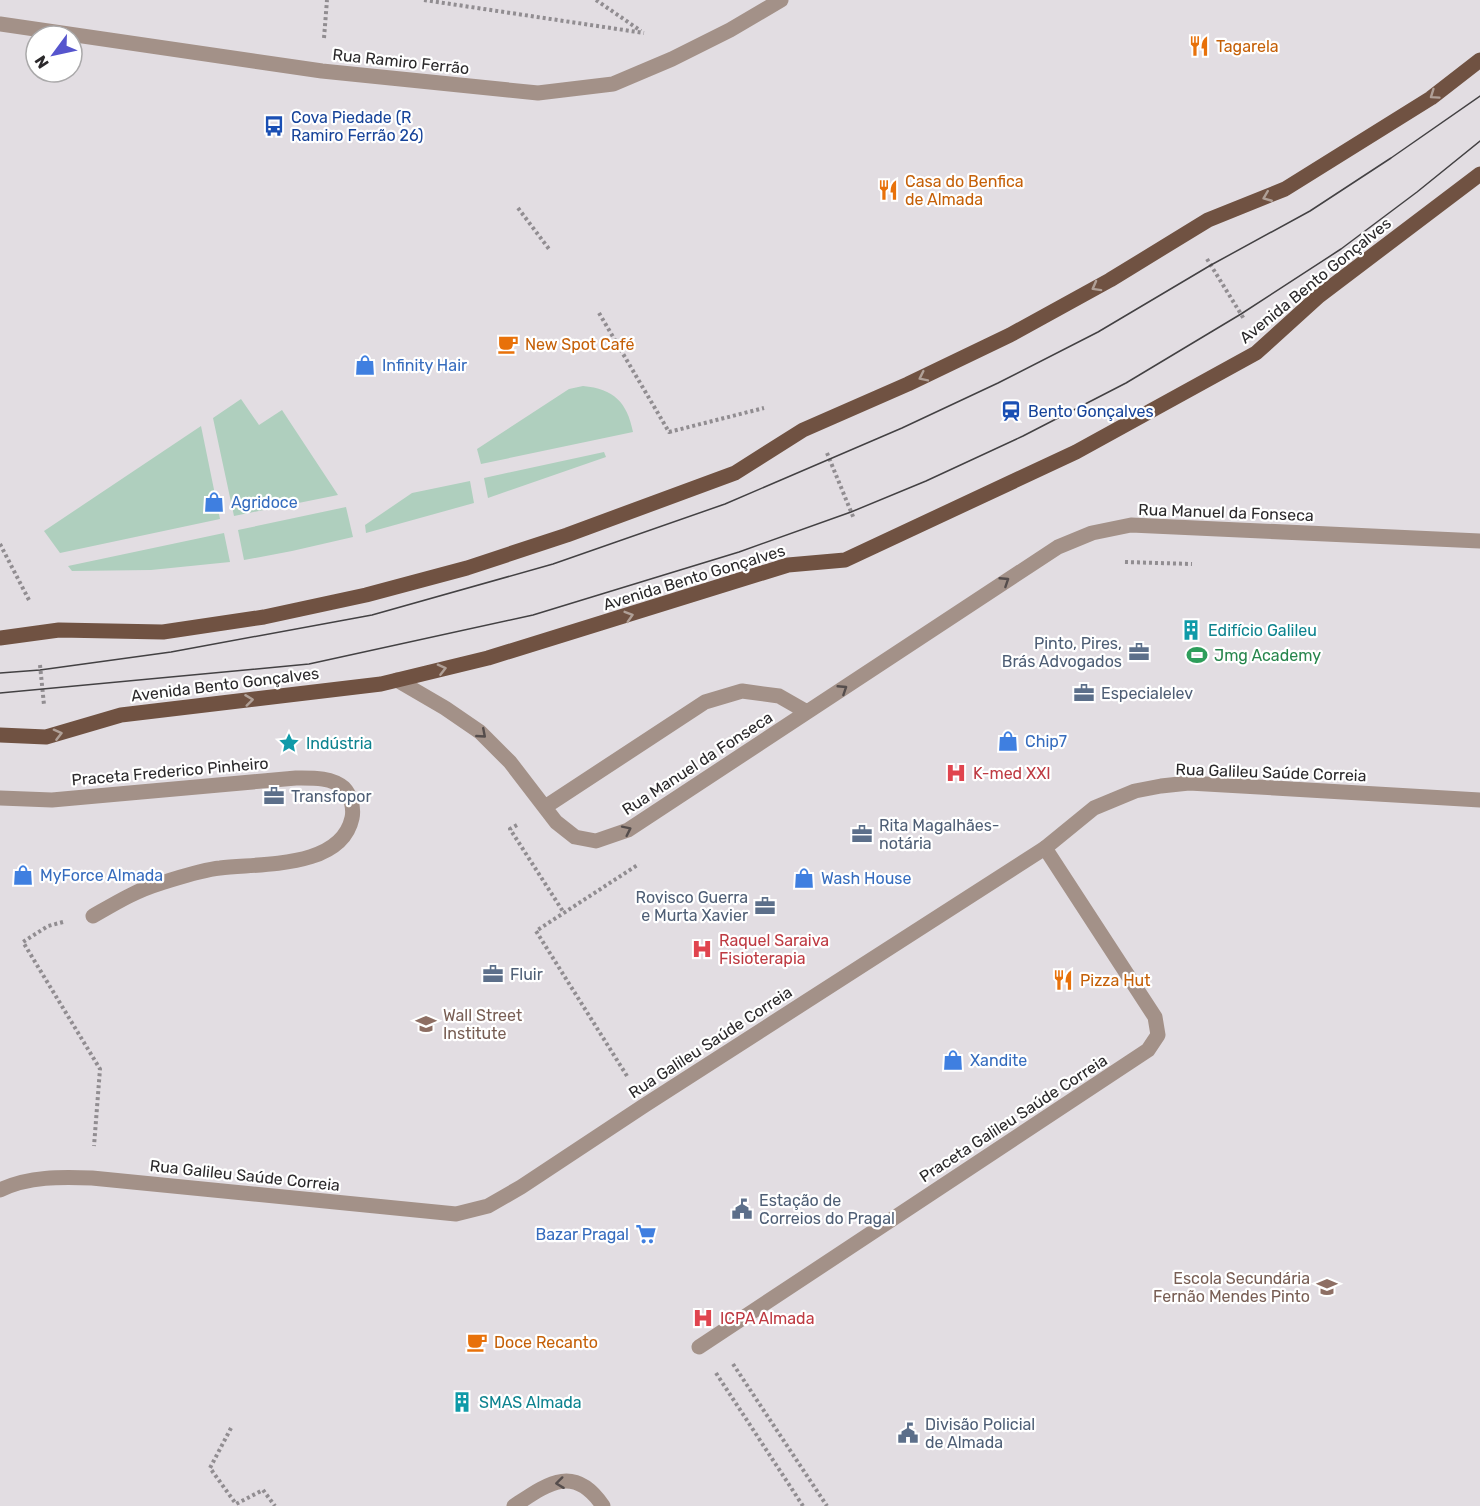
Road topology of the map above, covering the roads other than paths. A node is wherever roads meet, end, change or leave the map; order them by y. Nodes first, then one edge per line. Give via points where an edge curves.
1 (775, 2) edge
2 (0, 24) edge
3 (1480, 60) edge
4 (1480, 174) edge
5 (1480, 541) edge
6 (0, 636) edge
7 (397, 680) junction
8 (807, 712) junction
9 (0, 735) edge
10 (0, 798) edge
11 (1480, 800) edge
12 (545, 807) junction
13 (1045, 848) junction
14 (93, 916) dead end
15 (0, 1190) edge
16 (699, 1347) dead end
17 (514, 1506) edge
18 (603, 1506) edge

1 - 2 street, Rua Ramiro Ferrão via 730,30 613,84 538,93 322,71
3 -> 6 main road via 1431,98 1285,189 1208,220 1010,335 816,424 735,473 478,565 366,595 264,617 163,632 59,630
7 -> 4 main road, Avenida Bento Gonçalves via 488,658 789,565 845,560 1076,452 1256,353 1319,296
8 -> 5 street, Rua Manuel da Fonseca via 1058,547 1092,533 1131,525
9 -> 7 main road, Avenida Bento Gonçalves via 46,737 121,715
7 -> 12 street, Rua Manuel da Fonseca via 480,732 510,762
8 - 12 street, Rua Manuel da Fonseca via 778,696 742,691 705,702
12 -> 8 street, Rua Manuel da Fonseca via 575,837 596,841 628,830
10 - 14 street, Praceta Frederico Pinheiro via 52,800 296,778 326,779 345,789 354,809 350,826 338,843 310,857 272,865 219,868 155,885
11 - 13 street, Rua Galileu Saúde Correia via 1189,783 1161,786 1135,791 1094,808
13 - 15 street, Rua Galileu Saúde Correia via 488,1206 456,1214 92,1178 47,1177
13 - 16 street, Praceta Galileu Saúde Correia via 1155,1017 1158,1035 1148,1050
18 -> 17 street via 591,1490 575,1482 558,1480

